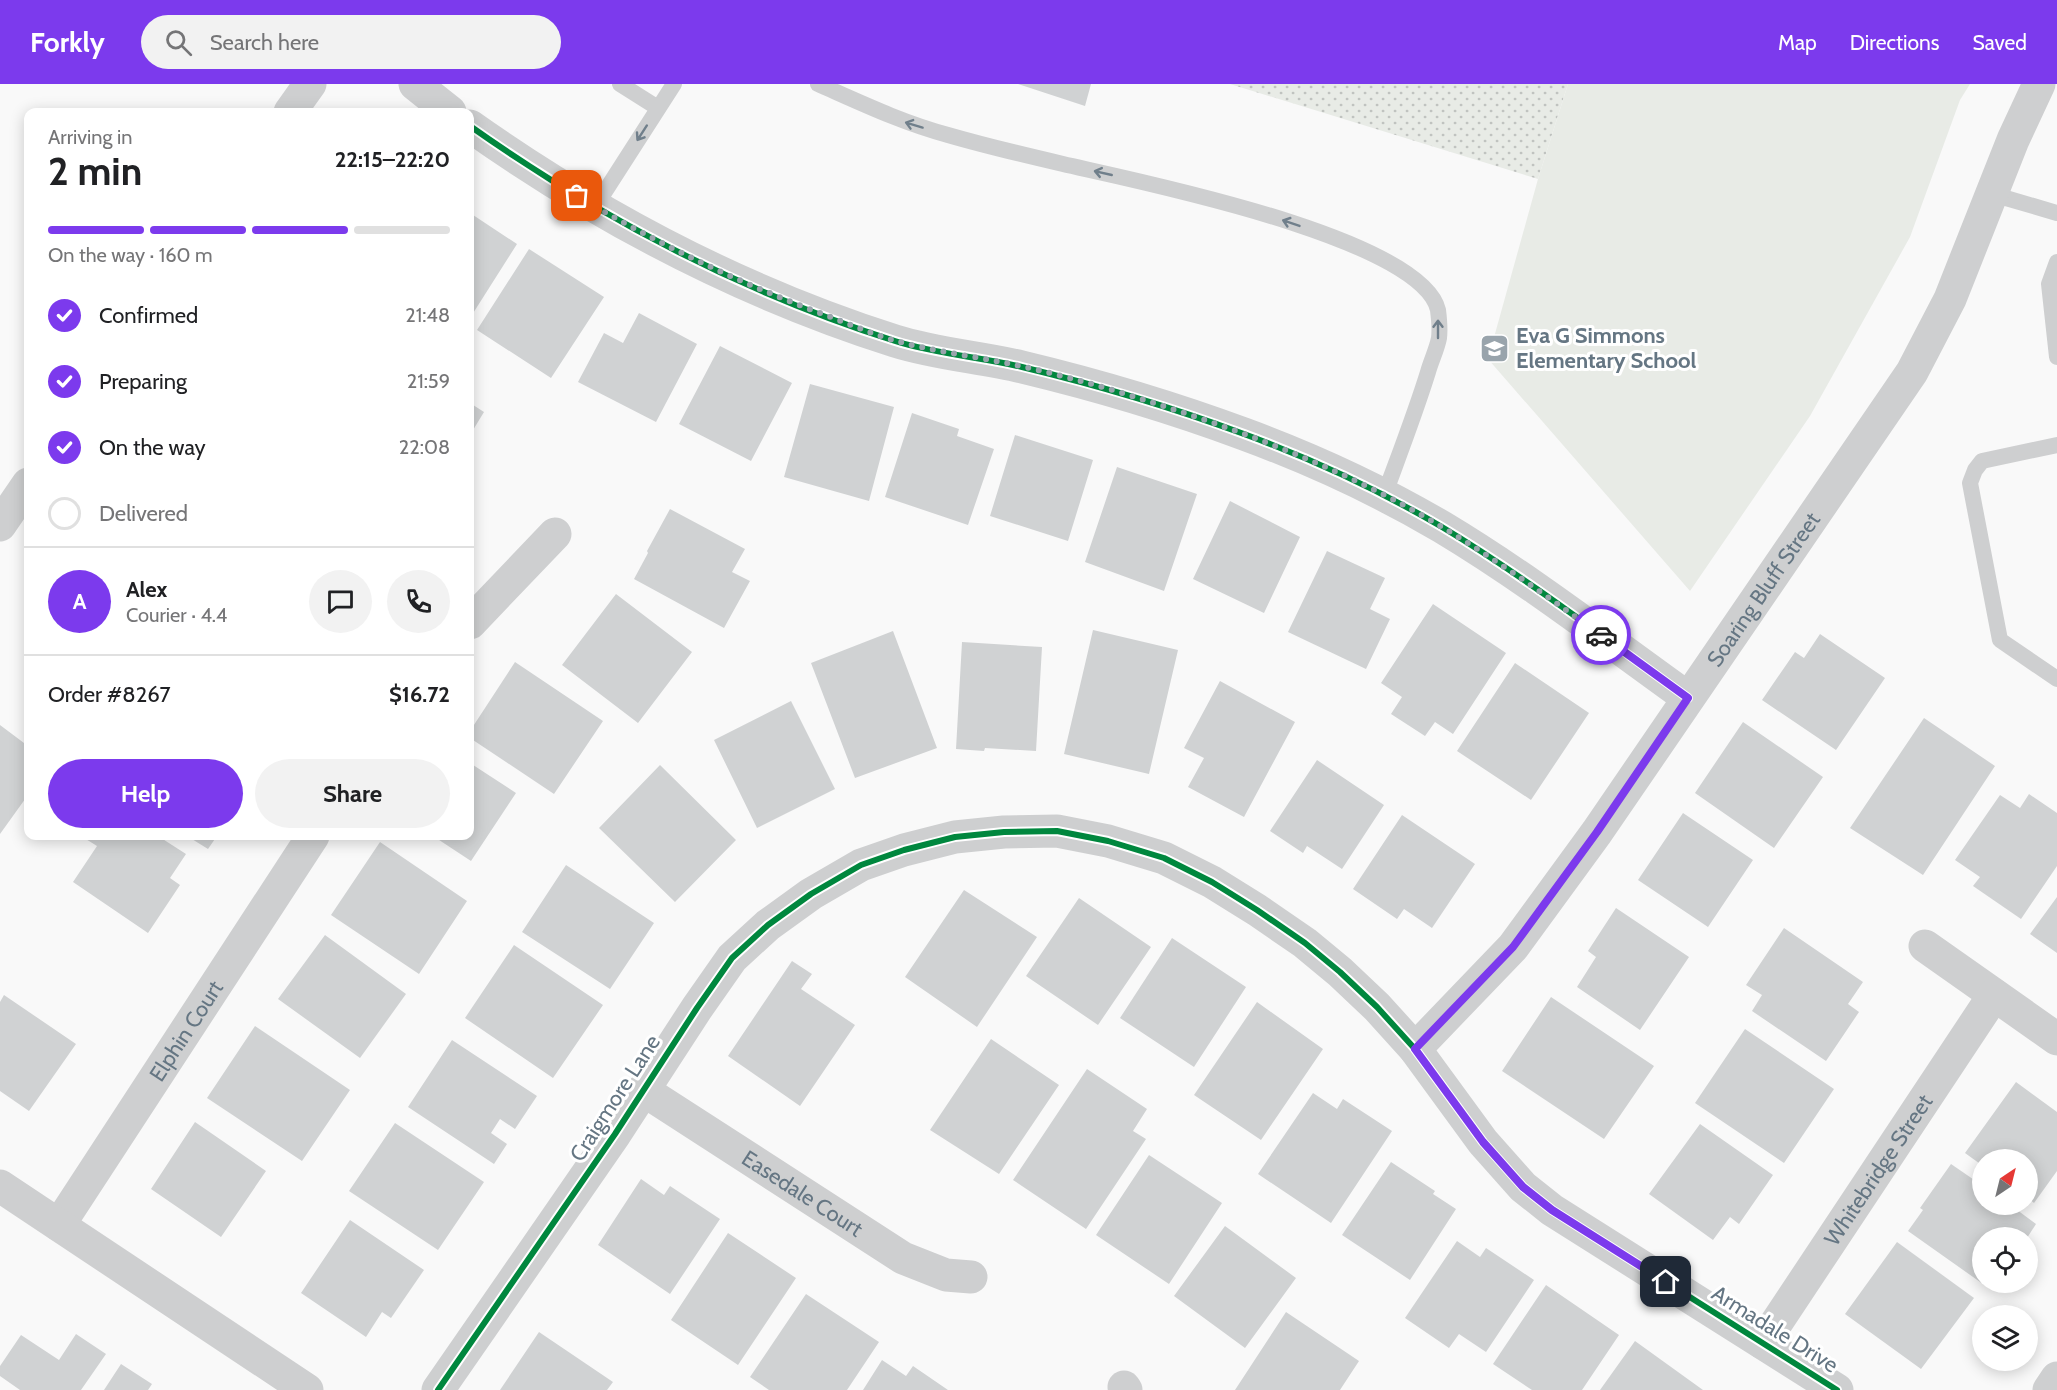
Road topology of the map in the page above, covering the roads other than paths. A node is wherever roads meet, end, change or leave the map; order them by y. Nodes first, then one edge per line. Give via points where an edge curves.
1 (310, 84) edge
2 (415, 84) edge
3 (620, 84) edge
4 (674, 84) edge
5 (818, 84) edge
6 (2039, 84) edge
7 (294, 108) edge
8 (445, 108) edge
9 (658, 108) junction
10 (474, 129) edge
11 (1992, 194) junction
12 (595, 207) junction
13 (2057, 213) edge
14 (2057, 262) edge
15 (2057, 357) edge
16 (2057, 445) edge
17 (24, 490) edge
18 (1384, 496) junction
19 (0, 525) edge
20 (555, 534) dead end
21 (474, 619) edge
22 (2054, 671) edge
23 (1688, 698) junction
24 (310, 840) edge
25 (861, 865) joint
26 (1925, 946) dead end
27 (1994, 995) junction
28 (2057, 1039) edge
29 (1415, 1049) junction
30 (643, 1090) junction
31 (0, 1186) edge
32 (59, 1225) junction
33 (971, 1277) dead end
34 (1763, 1343) junction
35 (2057, 1378) edge
36 (307, 1390) edge
37 (438, 1390) edge
38 (1837, 1390) edge
39 (2049, 1390) edge

1 - 7 street
2 - 8 street
3 - 9 lane
4 - 9 lane
18 -> 5 lane via 1438,338 1438,310 1429,291 1413,276 1323,234 1260,212 914,125
6 - 11 street, Soaring Bluff Street
9 -> 12 lane
10 - 12 street
11 - 13 lane
11 - 23 street, Soaring Bluff Street via 1950,299 1912,372
12 - 18 street via 690,258 799,306 897,342 1020,366 1163,406 1247,435
14 - 15 lane via 2049,284
16 - 22 lane via 1982,461 1970,483 2000,640
17 - 19 street
18 - 23 street via 1441,526 1527,583
20 - 21 street
23 - 29 street, Soaring Bluff Street via 1513,947
24 - 32 street, Elphin Court
25 - 29 street, Armadale Drive via 955,837 1004,832 1057,831 1164,858 1212,882 1305,943 1377,1007
25 - 30 street, Craigmore Lane via 768,925 732,957
26 - 27 street
27 - 28 street
27 - 34 street, Whitebridge Street
29 - 34 street, Armadale Drive via 1483,1142 1523,1187 1552,1210
30 - 33 street, Easedale Court via 903,1258 946,1275
30 - 37 street, Craigmore Lane
31 - 32 street
32 - 36 street
34 - 38 street, Armadale Drive
35 - 39 street

